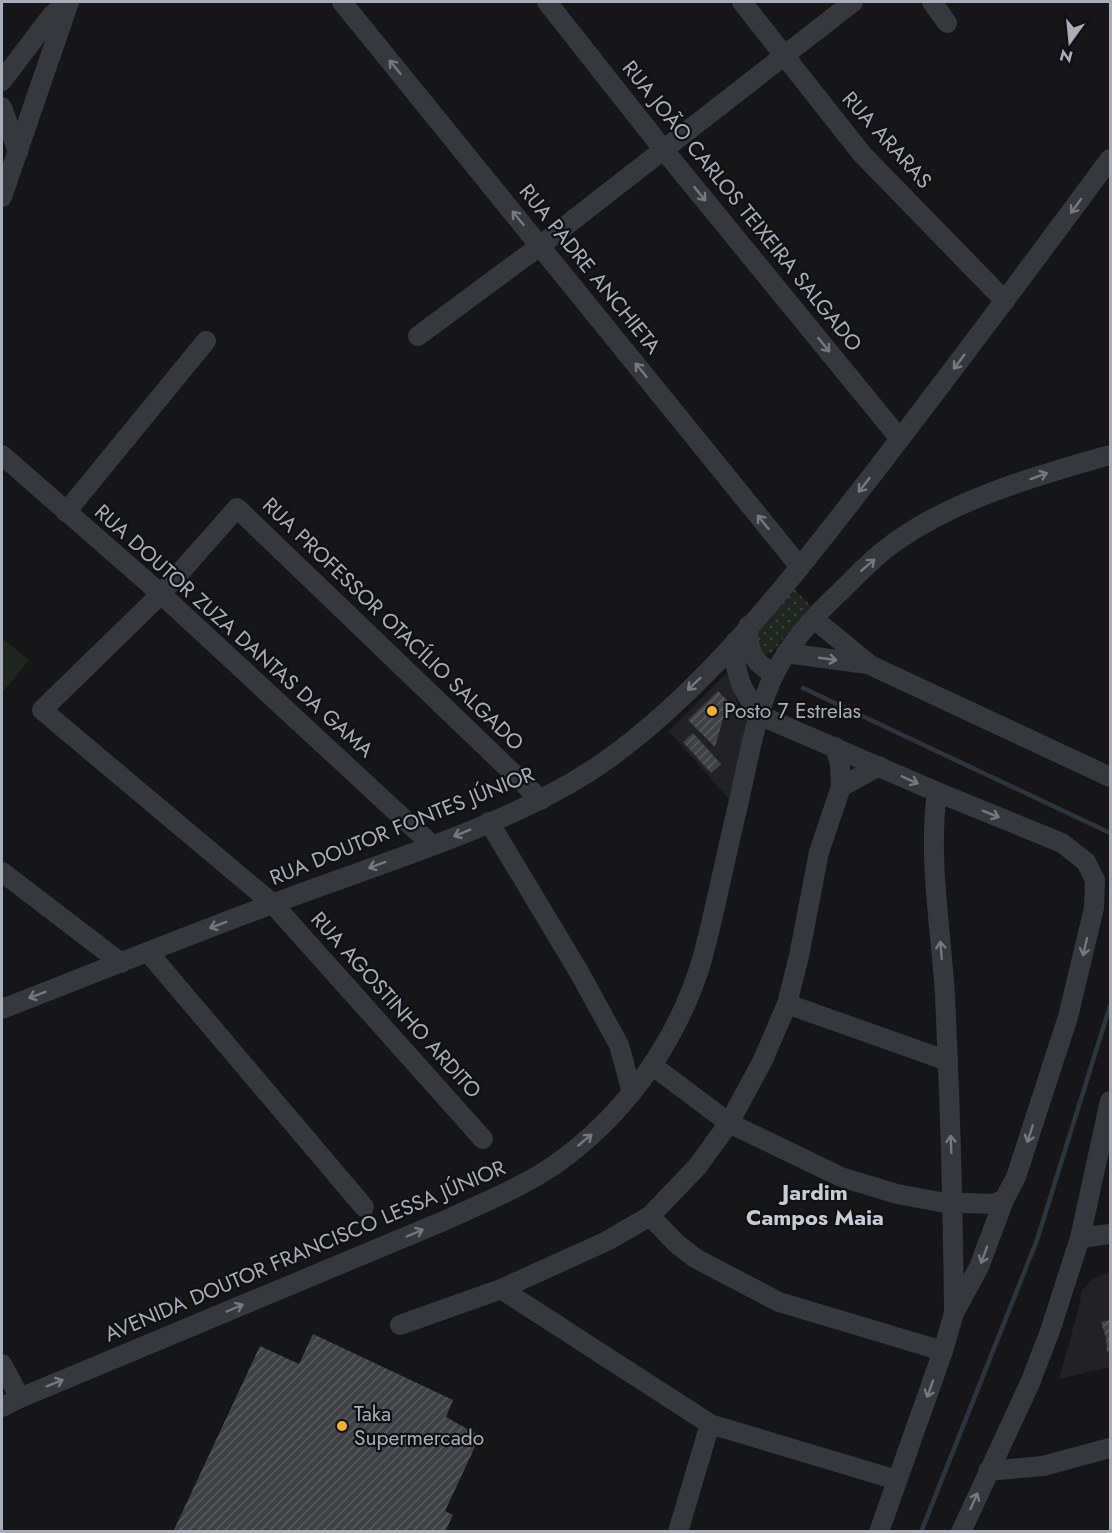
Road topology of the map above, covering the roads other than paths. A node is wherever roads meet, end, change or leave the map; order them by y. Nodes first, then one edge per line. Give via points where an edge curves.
1 (69, 2) edge
2 (342, 2) edge
3 (547, 2) edge
4 (742, 2) edge
5 (853, 2) edge
6 (932, 2) edge
7 (53, 14) edge
8 (947, 23) dead end
9 (26, 48) junction
10 (784, 55) junction
11 (48, 64) junction
12 (2, 81) edge
13 (2, 112) edge
14 (30, 115) junction
15 (663, 149) junction
16 (18, 152) junction
17 (1110, 159) edge
18 (2, 197) edge
19 (541, 245) junction
20 (1005, 301) junction
21 (418, 336) dead end
22 (206, 341) dead end
23 (900, 439) junction
24 (2, 455) edge
25 (1110, 455) edge
26 (66, 512) junction
27 (796, 572) junction
28 (161, 594) junction
29 (820, 612) junction
30 (748, 626) junction
31 (735, 642) junction
32 (786, 652) junction
33 (870, 665) junction
34 (774, 674) junction
35 (759, 715) junction
36 (835, 747) junction
37 (879, 766) junction
38 (1110, 777) edge
39 (841, 787) junction
40 (937, 792) junction
41 (541, 800) junction
42 (489, 822) junction
43 (432, 845) junction
44 (2, 872) edge
45 (273, 904) junction
46 (148, 952) junction
47 (121, 963) junction
48 (787, 1004) junction
49 (2, 1009) edge
50 (948, 1061) junction
51 (653, 1066) junction
52 (632, 1093) junction
53 (1110, 1101) edge
54 (729, 1123) junction
55 (483, 1139) dead end
56 (1103, 1166) edge
57 (1004, 1200) junction
58 (953, 1203) junction
59 (364, 1207) dead end
60 (650, 1216) junction
61 (1110, 1234) edge
62 (1080, 1238) junction
63 (501, 1289) junction
64 (954, 1313) junction
65 (400, 1325) dead end
66 (944, 1352) junction
67 (2, 1364) edge
68 (20, 1398) junction
69 (2, 1407) edge
70 (710, 1424) junction
71 (1110, 1448) edge
72 (988, 1471) junction
73 (897, 1480) junction
74 (678, 1532) edge
75 (879, 1532) edge
76 (961, 1532) edge

1 - 7 street
19 -> 2 street, RUA PADRE ANCHIETA
3 - 15 street, RUA JOÃO CARLOS TEIXEIRA SALGADO
4 - 10 street, RUA ARARAS
5 - 10 street
6 - 8 street
7 - 9 street
7 - 11 street
9 - 11 street via 39,53
9 - 12 street
10 - 15 street
10 - 20 street, RUA ARARAS via 862,153
11 - 14 street
13 - 14 street
13 - 16 street
14 - 16 street
15 - 19 street
15 -> 23 street, RUA JOÃO CARLOS TEIXEIRA SALGADO
16 - 18 street
17 -> 20 street, RUA DOUTOR FONTES JÚNIOR
19 - 21 street
27 -> 19 street, RUA PADRE ANCHIETA
20 -> 23 street, RUA DOUTOR FONTES JÚNIOR
22 - 26 street
23 -> 27 street, RUA DOUTOR FONTES JÚNIOR
24 - 26 street, RUA DOUTOR ZUZA DANTAS DA GAMA
29 -> 25 street via 897,540 930,520 985,495
26 - 28 street, RUA DOUTOR ZUZA DANTAS DA GAMA
27 - 30 street, RUA DOUTOR FONTES JÚNIOR
28 - 41 street, RUA PROFESSOR OTACÍLIO SALGADO via 237,508
28 - 43 street, RUA DOUTOR ZUZA DANTAS DA GAMA
28 - 45 street, RUA AGOSTINHO ARDITO via 42,710
29 - 32 street, AVENIDA DOUTOR FRANCISCO LESSA JÚNIOR
29 - 33 street
30 - 31 street, RUA DOUTOR FONTES JÚNIOR
30 - 34 street via 752,655
31 - 35 street via 742,687
31 -> 41 street, RUA DOUTOR FONTES JÚNIOR via 660,717 599,765
32 -> 33 street
32 - 34 street, AVENIDA DOUTOR FRANCISCO LESSA JÚNIOR
33 - 38 street
34 - 35 street, AVENIDA DOUTOR FRANCISCO LESSA JÚNIOR
35 - 36 street
35 - 51 street, AVENIDA DOUTOR FRANCISCO LESSA JÚNIOR via 702,958 683,1008
36 - 37 street
36 - 39 street
37 - 39 street
37 -> 40 street
39 - 48 street via 819,852
50 -> 40 street via 933,855
40 -> 57 street via 1062,843 1086,862 1095,880 1094,908 1068,1017 1016,1177
41 - 42 street, RUA DOUTOR FONTES JÚNIOR
42 -> 43 street, RUA DOUTOR FONTES JÚNIOR
42 - 52 street via 619,1045
43 -> 45 street, RUA DOUTOR FONTES JÚNIOR
44 - 47 street
45 -> 46 street, RUA DOUTOR FONTES JÚNIOR
45 - 55 street, RUA AGOSTINHO ARDITO
46 - 47 street, RUA DOUTOR FONTES JÚNIOR
46 - 59 street
47 -> 49 street, RUA DOUTOR FONTES JÚNIOR
48 - 50 street
48 - 54 street
58 -> 50 street
51 - 52 street, AVENIDA DOUTOR FRANCISCO LESSA JÚNIOR
51 - 54 street
68 -> 52 street, AVENIDA DOUTOR FRANCISCO LESSA JÚNIOR via 435,1225 514,1188 553,1166 591,1136
53 - 56 street
54 - 58 street via 841,1177 897,1194
54 - 60 street via 697,1167
56 - 62 street
57 - 58 street via 993,1204
57 -> 64 street via 979,1267
58 - 64 street
60 - 63 street via 607,1241
60 - 66 street via 695,1258 779,1302
61 - 62 street
62 - 72 street via 1041,1359
63 - 65 street
63 - 70 street
64 - 66 street
66 -> 73 street
67 - 68 street
68 - 69 street, AVENIDA DOUTOR FRANCISCO LESSA JÚNIOR
70 - 73 street
70 - 74 street
71 - 72 street via 1043,1466
76 -> 72 street
73 - 75 street

